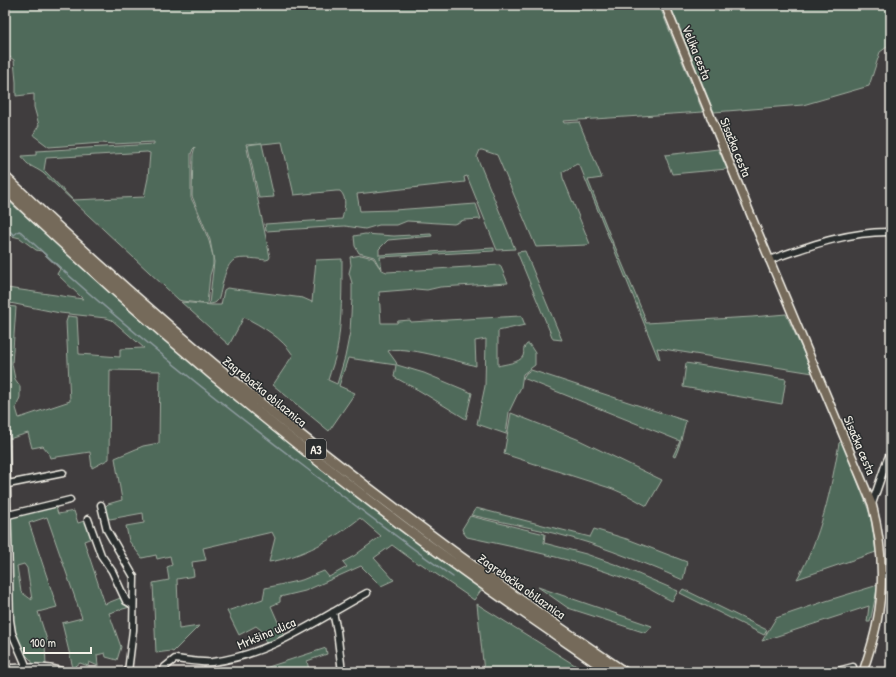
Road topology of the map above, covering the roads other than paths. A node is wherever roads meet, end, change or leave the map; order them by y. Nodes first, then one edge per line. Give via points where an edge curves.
1 (665, 5) edge
2 (708, 109) joint
3 (5, 177) edge
4 (5, 189) edge
5 (26, 203) junction
6 (891, 232) edge
7 (769, 260) junction
8 (5, 409) edge
9 (891, 451) edge
10 (63, 474) dead end
11 (8, 484) junction
12 (70, 500) dead end
13 (872, 504) junction
14 (101, 505) dead end
15 (8, 515) junction
16 (88, 519) dead end
17 (882, 575) junction
18 (891, 575) edge
19 (367, 593) dead end
20 (133, 605) junction
21 (333, 612) junction
22 (853, 667) dead end
23 (5, 668) edge
24 (25, 668) junction
25 (65, 672) edge
26 (128, 672) edge
27 (162, 672) edge
28 (342, 672) edge
29 (610, 672) edge
30 (624, 672) edge
31 (834, 672) edge
32 (863, 672) edge

1 - 2 main road, Velika cesta
2 - 7 main road, Sisačka cesta
3 - 5 highway, Zagrebačka obilaznica / A3
4 - 5 highway, Zagrebačka obilaznica / A3
5 - 29 highway, Zagrebačka obilaznica / A3 via 134,308 273,425 451,561
5 - 30 highway, Zagrebačka obilaznica / A3 via 139,302 290,428 456,554
6 - 7 street via 858,234
7 - 13 main road, Sisačka cesta
8 - 11 street
9 - 13 street
10 - 11 street
11 - 15 street
12 - 15 street
13 - 17 main road, Sisačka cesta via 880,543
14 - 20 street via 107,530 134,577
15 - 24 street via 10,620
16 - 20 street via 101,555 112,571 126,601
17 - 18 street
17 - 32 main road, Sisačka cesta via 877,622
19 - 21 street, Mrkšina ulica
20 - 26 street via 134,630
21 - 27 street, Mrkšina ulica via 287,639 259,650 210,662 175,659
21 - 28 street
22 - 31 street
23 - 24 street
24 - 25 street via 43,667

